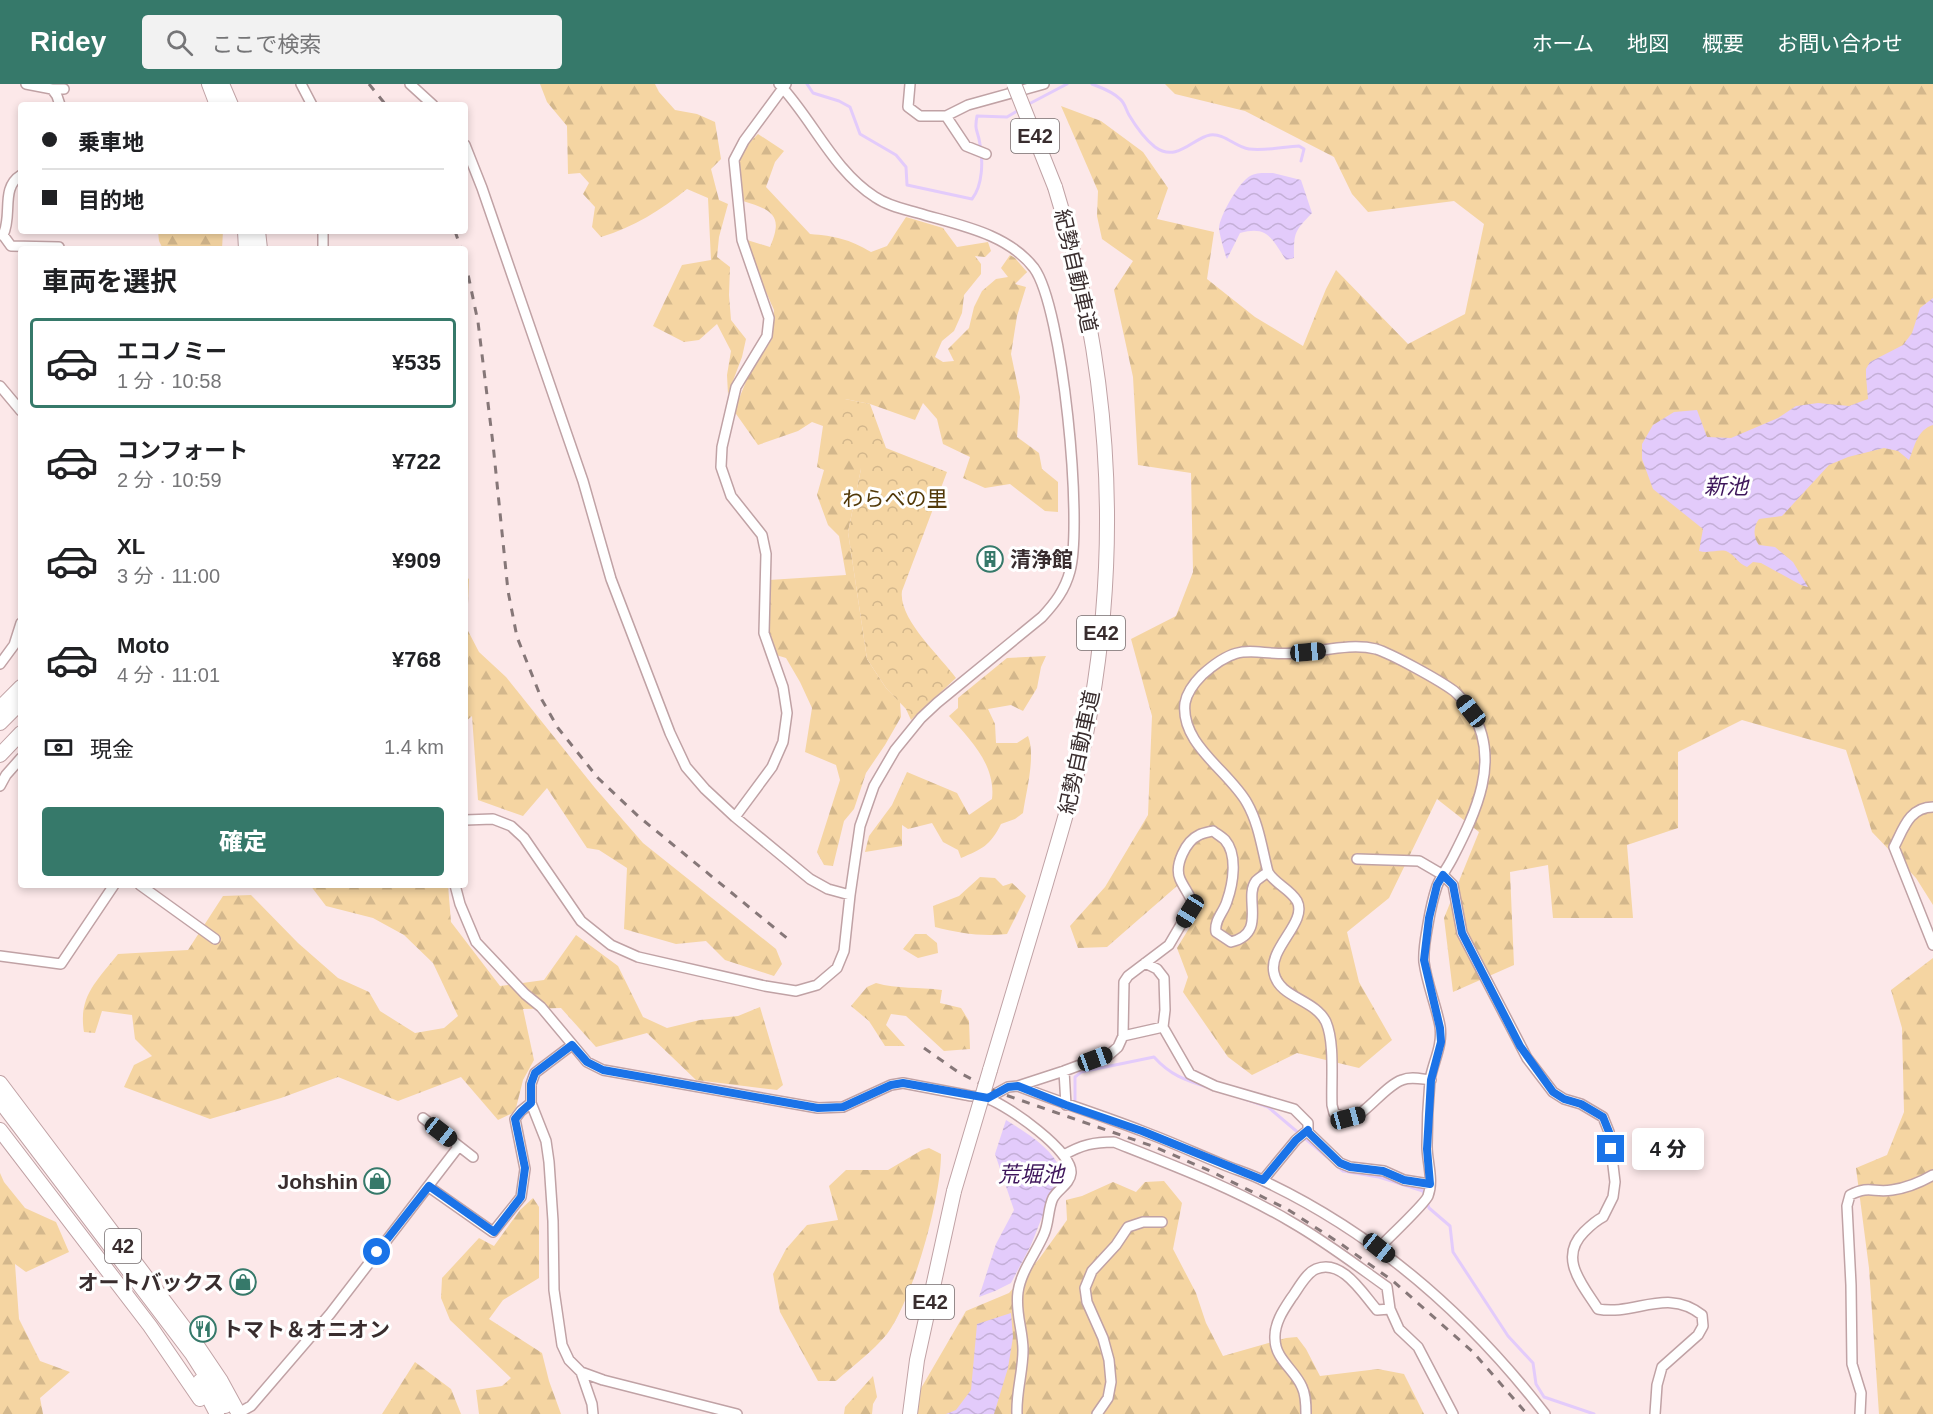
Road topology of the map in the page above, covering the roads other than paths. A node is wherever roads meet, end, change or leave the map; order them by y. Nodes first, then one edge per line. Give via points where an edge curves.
1 (26, 84) edge
2 (209, 84) edge
3 (222, 84) edge
4 (301, 84) edge
5 (410, 84) edge
6 (910, 84) edge
7 (1014, 84) edge
8 (1044, 84) edge
9 (782, 85) edge
10 (52, 89) junction
11 (64, 89) dead end
12 (59, 102) edge
13 (216, 102) edge
14 (230, 102) edge
15 (310, 102) edge
16 (430, 102) edge
17 (946, 116) junction
18 (468, 153) edge
19 (986, 154) dead end
20 (18, 177) edge
21 (1, 235) edge
22 (18, 246) edge
23 (0, 386) edge
24 (18, 407) edge
25 (18, 632) edge
26 (0, 664) edge
27 (18, 690) edge
28 (18, 705) edge
29 (0, 708) edge
30 (18, 716) edge
31 (0, 723) edge
32 (0, 734) edge
33 (18, 736) edge
34 (0, 755) edge
35 (18, 761) edge
36 (0, 786) edge
37 (1933, 807) edge
38 (735, 817) junction
39 (468, 820) edge
40 (1357, 859) dead end
41 (1268, 872) junction
42 (1443, 875) junction
43 (112, 888) edge
44 (144, 888) edge
45 (456, 888) edge
46 (850, 895) junction
47 (215, 939) dead end
48 (1933, 945) edge
49 (0, 956) edge
50 (1145, 963) junction
51 (1163, 1027) junction
52 (1123, 1036) junction
53 (572, 1045) junction
54 (1064, 1071) junction
55 (1431, 1080) junction
56 (0, 1083) edge
57 (1018, 1086) junction
58 (988, 1098) junction
59 (0, 1101) edge
60 (531, 1103) junction
61 (1066, 1105) junction
62 (0, 1111) edge
63 (423, 1118) dead end
64 (0, 1130) edge
65 (1308, 1130) junction
66 (459, 1146) junction
67 (1064, 1155) junction
68 (473, 1157) dead end
69 (1933, 1175) edge
70 (1263, 1180) junction
71 (1430, 1184) junction
72 (429, 1186) junction
73 (1162, 1222) dead end
74 (94, 1230) junction
75 (1379, 1248) junction
76 (1390, 1309) junction
77 (581, 1372) junction
78 (208, 1414) edge
79 (217, 1414) edge
80 (236, 1414) edge
81 (593, 1414) edge
82 (737, 1414) edge
83 (910, 1414) edge
84 (1017, 1414) edge
85 (1097, 1414) edge
86 (1306, 1414) edge
87 (1453, 1414) edge
88 (1545, 1414) edge
89 (1655, 1414) edge
90 (1860, 1414) edge

1 - 10 street
2 - 13 highway
3 - 14 highway
4 - 15 street
5 - 16 street
6 - 17 street via 908,107 920,116
7 - 83 highway, 紀勢自動車道 / E42, bridge via 1055,187 1071,241 1096,361 1106,482 1103,608 1078,767 954,1191 917,1359
8 - 17 street via 968,105
9 - 38 street via 734,160 742,240 769,318 767,336 736,387 721,468 731,496 762,535 766,554 764,633 783,687 787,713 783,742 772,767
9 - 46 street via 843,169 875,197 1010,245 1035,269 1047,298 1056,339 1070,436 1074,538 1070,571 1058,600 929,710 895,750 874,786 860,826
10 - 11 street
10 - 12 street
17 - 19 street via 966,146
18 - 38 street via 579,469 611,579 670,733 686,767
20 - 21 street via 7,192 6,224
21 - 22 street via 11,246
23 - 24 street
25 - 26 street
27 - 29 highway
28 - 31 highway
30 - 32 highway
33 - 34 highway
35 - 36 street
37 - 48 street via 1914,814 1904,824 1894,848
38 - 46 street via 810,879
39 - 46 street via 493,819 511,826 524,838 582,921 611,945 638,957 765,986 796,991 817,985 837,968 844,951
40 - 42 street via 1419,861
41 - 42 street via 1255,820 1246,802 1203,752 1189,728 1185,714 1190,689 1218,661 1233,653 1295,654 1360,646 1379,650 1456,692 1482,732 1486,769 1480,797
41 - 50 street via 1255,882 1254,915 1248,932 1231,942 1224,939 1215,925 1227,902 1233,874 1232,854 1226,841 1213,831 1198,835 1182,854 1178,867 1179,878 1193,904 1168,945
41 - 55 street via 1296,900 1299,911 1277,951 1274,973 1280,987 1325,1020 1334,1113 1348,1118 1360,1115 1401,1080
42 - 55 street via 1437,885 1425,942 1424,960 1441,1042
42 - 89 street via 1453,885 1462,933 1527,1058 1553,1092 1603,1117 1609,1132 1613,1197 1603,1217 1576,1240 1571,1258 1581,1283 1598,1308 1623,1310 1667,1302 1692,1307 1702,1315 1703,1326 1698,1335 1662,1367
43 - 49 street via 61,964
44 - 47 street
45 - 53 street via 476,942 541,1007
50 - 51 street via 1164,978
50 - 52 street via 1124,982
51 - 52 street
51 - 65 street via 1190,1074 1215,1086 1294,1109 1308,1123
52 - 54 street via 1110,1054
53 - 58 street via 587,1062 603,1070 818,1108 843,1107 903,1083
53 - 60 street via 535,1073
54 - 57 street
54 - 61 street
55 - 71 street via 1427,1149
56 - 80 highway, 42 via 192,1338 221,1381
57 - 58 street
57 - 61 street
58 - 67 street via 1016,1114
59 - 74 highway, 42
60 - 72 street via 515,1119 525,1168 521,1197 494,1232
60 - 77 street via 546,1141 549,1162 554,1290 562,1345
61 - 70 street
62 - 74 highway, 42
63 - 66 street
64 - 78 highway, 42 via 150,1326
65 - 70 street
65 - 71 street via 1340,1163
66 - 68 street
66 - 72 street
67 - 76 street via 1093,1142 1114,1142 1242,1196 1292,1222 1387,1287
67 - 84 street via 1071,1174 1052,1200 1044,1234 1018,1291 1017,1316 1023,1330 1023,1352
69 - 90 street via 1892,1190 1863,1189 1850,1195 1847,1206 1852,1364 1862,1393
70 - 75 street
71 - 75 street via 1428,1197
72 - 80 street via 330,1314 251,1406
73 - 85 street via 1128,1227 1092,1271 1084,1288 1109,1360 1110,1390
74 - 79 highway, 42 via 181,1352
74 - 80 highway, 42
75 - 88 street via 1437,1295
76 - 86 street via 1377,1310 1343,1271 1329,1267 1315,1269 1307,1276 1280,1315 1274,1338 1278,1353 1302,1386
76 - 87 street via 1400,1329 1418,1347
77 - 81 street
77 - 82 street

